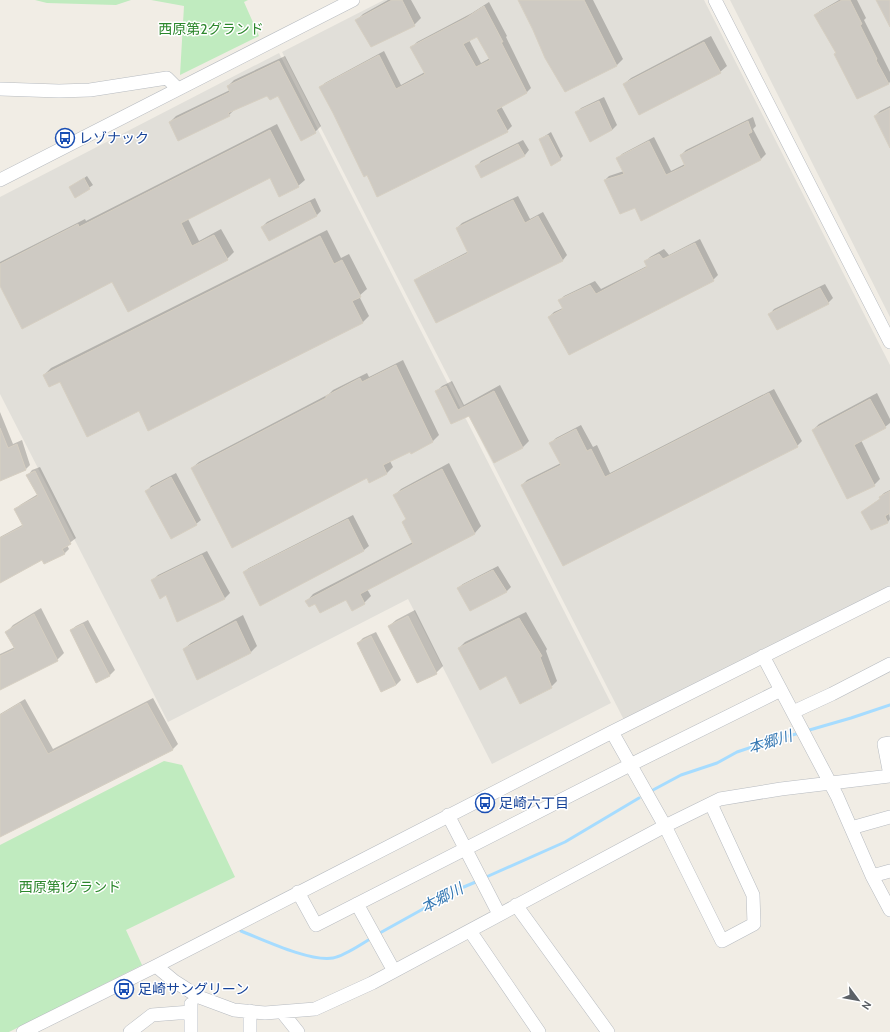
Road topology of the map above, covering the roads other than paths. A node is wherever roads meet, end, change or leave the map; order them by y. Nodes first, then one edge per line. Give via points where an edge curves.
1 (353, 0) edge
2 (715, 0) edge
3 (0, 89) edge
4 (178, 89) junction
5 (0, 180) edge
6 (890, 342) edge
7 (890, 592) edge
8 (763, 656) junction
9 (890, 664) edge
10 (781, 690) junction
11 (796, 718) junction
12 (612, 732) junction
13 (890, 743) edge
14 (630, 765) junction
15 (890, 776) edge
16 (830, 783) junction
17 (711, 804) junction
18 (448, 815) junction
19 (890, 817) edge
20 (665, 826) junction
21 (851, 828) junction
22 (465, 849) junction
23 (890, 871) edge
24 (872, 876) junction
25 (298, 892) junction
26 (357, 904) junction
27 (516, 905) junction
28 (890, 910) edge
29 (499, 914) junction
30 (470, 931) junction
31 (156, 966) junction
32 (394, 971) junction
33 (190, 992) junction
34 (250, 1011) junction
35 (191, 1012) junction
36 (282, 1012) junction
37 (24, 1032) edge
38 (130, 1032) edge
39 (191, 1032) edge
40 (250, 1032) edge
41 (298, 1032) edge
42 (540, 1032) edge
43 (608, 1032) edge

1 - 4 street
2 - 6 street
3 - 4 street via 90,90 167,78
4 - 5 street
7 - 8 street
8 - 10 street
8 - 12 street
9 - 11 street via 832,694
10 - 11 street
10 - 14 street
11 - 16 street
12 - 14 street
12 - 18 street
13 - 15 street via 884,744
14 - 20 street
14 - 22 street
15 - 16 street
16 - 17 street via 744,794 720,799
16 - 21 street
17 - 20 street
17 - 20 street via 753,895 754,924 722,941
18 - 22 street
18 - 25 street
19 - 21 street
20 - 27 street
21 - 24 street
22 - 26 street
22 - 29 street
23 - 24 street
24 - 28 street
25 - 26 street via 316,925
25 - 31 street
26 - 32 street
27 - 29 street
27 - 43 street
29 - 30 street
30 - 32 street
30 - 42 street
31 - 33 street
31 - 37 street
32 - 36 street via 315,1009
33 - 34 street via 234,1010
33 - 35 street
34 - 36 street
34 - 40 street
35 - 38 street via 152,1015
35 - 39 street
36 - 41 street

